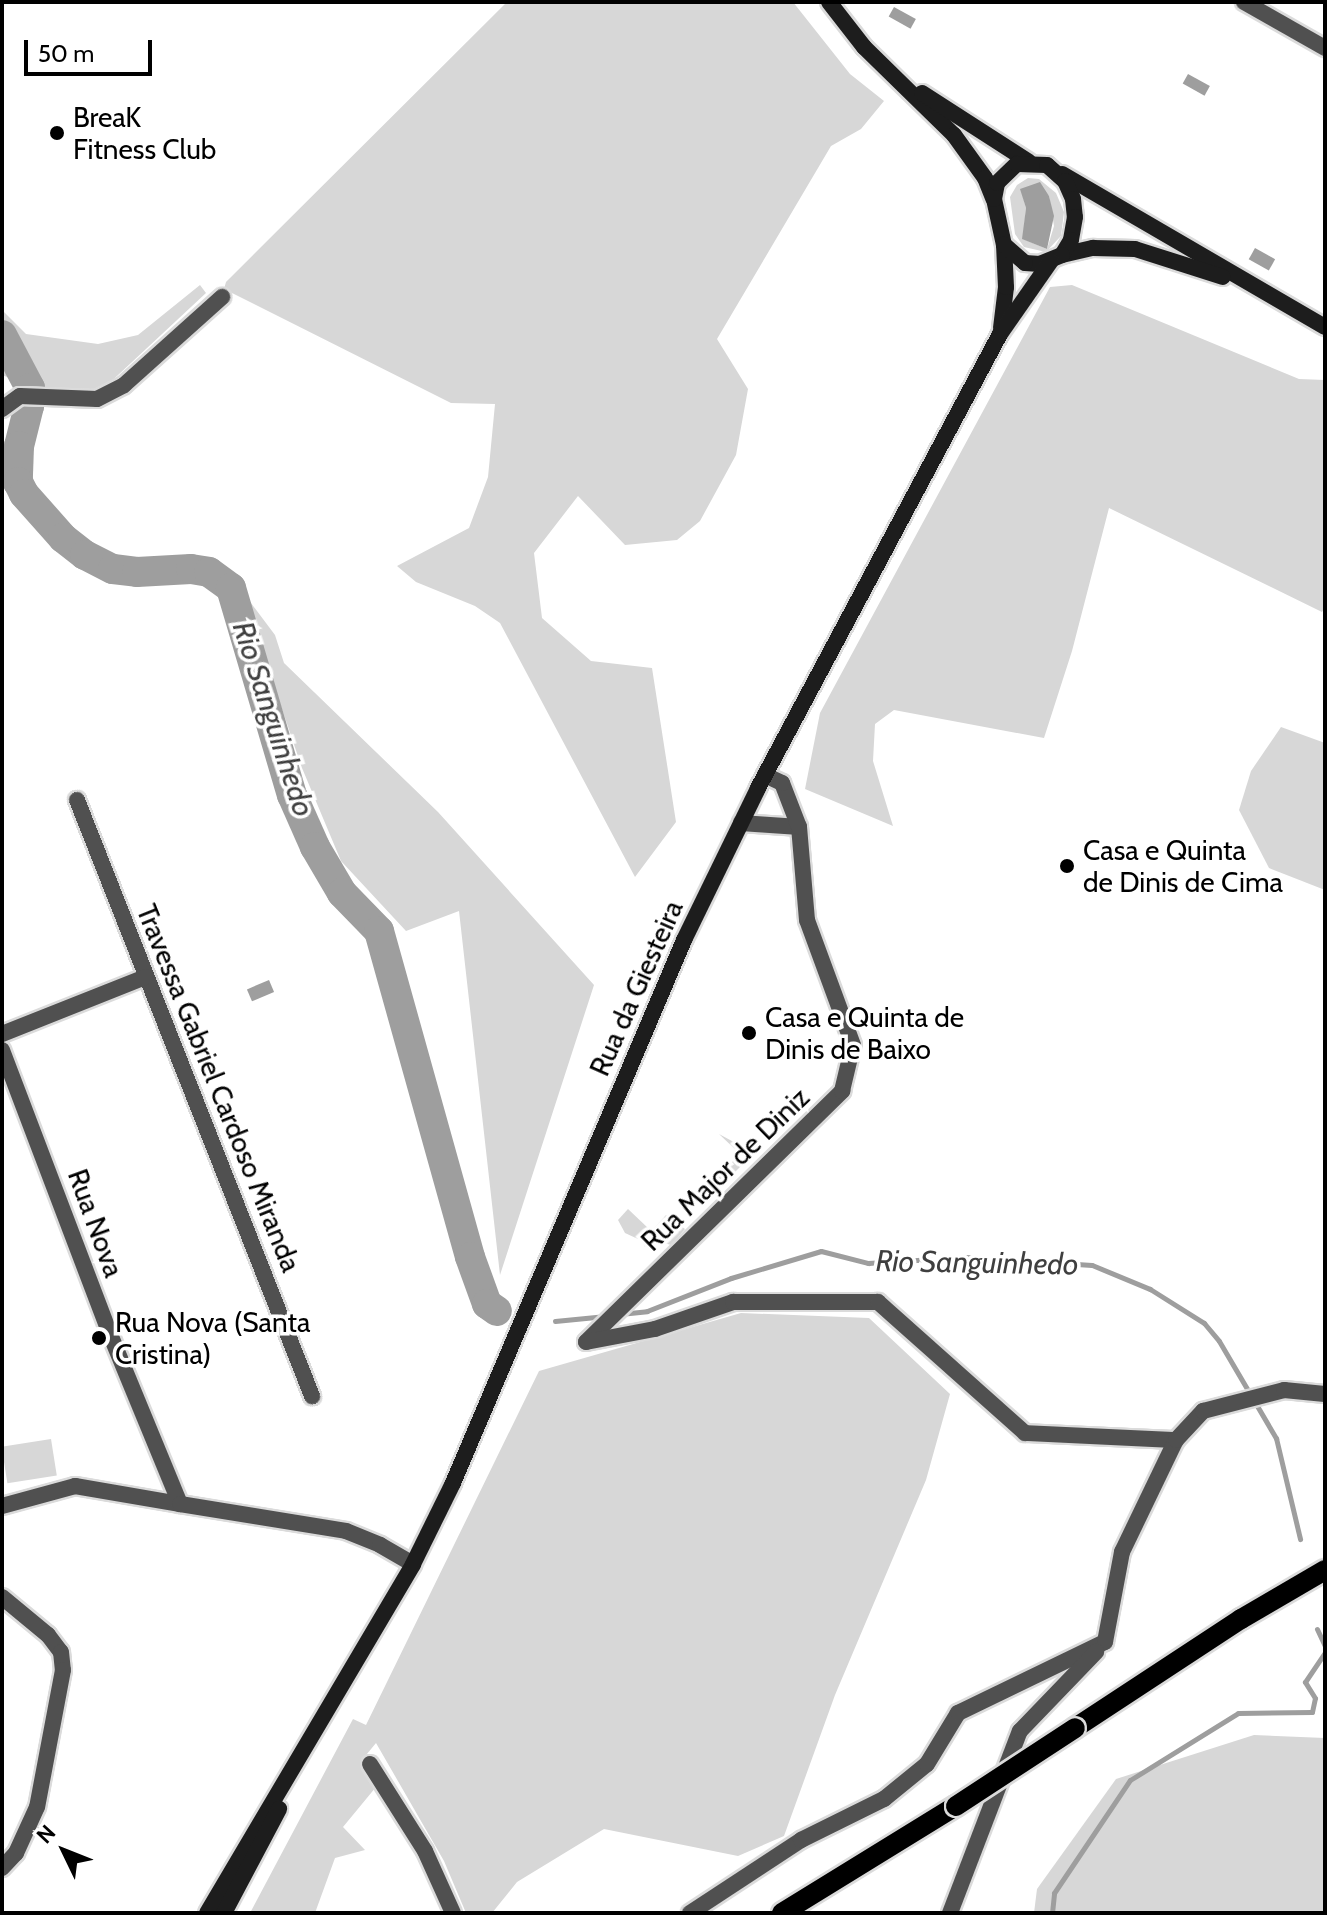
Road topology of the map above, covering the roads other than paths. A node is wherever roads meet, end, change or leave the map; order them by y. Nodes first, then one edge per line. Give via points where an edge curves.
1 (829, 2) edge
2 (1244, 2) edge
3 (1325, 48) edge
4 (897, 78) junction
5 (1029, 162) junction
6 (1047, 165) junction
7 (994, 199) junction
8 (1004, 245) junction
9 (1056, 258) junction
10 (222, 297) dead end
11 (1274, 298) junction
12 (1325, 327) edge
13 (1000, 334) junction
14 (2, 409) edge
15 (765, 775) junction
16 (77, 800) dead end
17 (741, 823) junction
18 (799, 827) junction
19 (145, 977) junction
20 (2, 1034) edge
21 (2, 1050) edge
22 (1325, 1394) edge
23 (312, 1396) dead end
24 (1176, 1440) junction
25 (180, 1504) junction
26 (2, 1506) edge
27 (413, 1564) junction
28 (1325, 1570) edge
29 (2, 1597) edge
30 (1105, 1642) junction
31 (347, 1675) junction
32 (370, 1764) dead end
33 (2, 1868) edge
34 (248, 1869) junction
35 (853, 1870) junction
36 (207, 1913) edge
37 (224, 1913) edge
38 (235, 1913) edge
39 (453, 1913) edge
40 (690, 1913) edge
41 (782, 1913) edge
42 (792, 1913) edge
43 (950, 1913) edge

1 - 4 main road
2 - 3 street
4 - 5 main road
4 - 7 main road via 954,135
5 - 6 main road
5 - 7 main road via 1005,171
6 - 9 main road via 1065,181 1075,217 1071,240
6 - 11 main road
7 - 8 main road
8 - 9 main road via 1025,263
8 - 13 main road
9 - 11 main road via 1093,248 1135,249
9 - 13 main road
10 - 14 street via 124,385 97,399 20,396
11 - 12 main road
13 - 15 main road, Rua da Giesteira
15 - 17 main road, Rua da Giesteira
15 - 18 street, Rua Major de Diniz via 782,783
16 - 19 street, Travessa Gabriel Cardoso Miranda
17 - 18 street
17 - 27 main road, Rua da Giesteira via 684,940 453,1483
18 - 24 street, Rua Major de Diniz via 807,920 853,1045 842,1091 586,1342 655,1329 733,1302 878,1302 1025,1433
19 - 20 street
19 - 23 street, Travessa Gabriel Cardoso Miranda
21 - 25 street, Rua Nova
22 - 24 street via 1284,1390 1203,1411
24 - 30 street via 1122,1552
25 - 26 street via 75,1486
25 - 27 street via 346,1531
27 - 31 main road, Rua da Giesteira
28 - 35 main road, bridge
29 - 33 street via 48,1635 61,1652 63,1670 37,1807 16,1853
30 - 40 street via 958,1713 927,1764 884,1799 801,1840
30 - 43 street via 1020,1731
31 - 34 main road
31 - 36 main road
32 - 39 street via 425,1851
34 - 37 main road
34 - 38 main road
35 - 41 main road
35 - 42 main road

